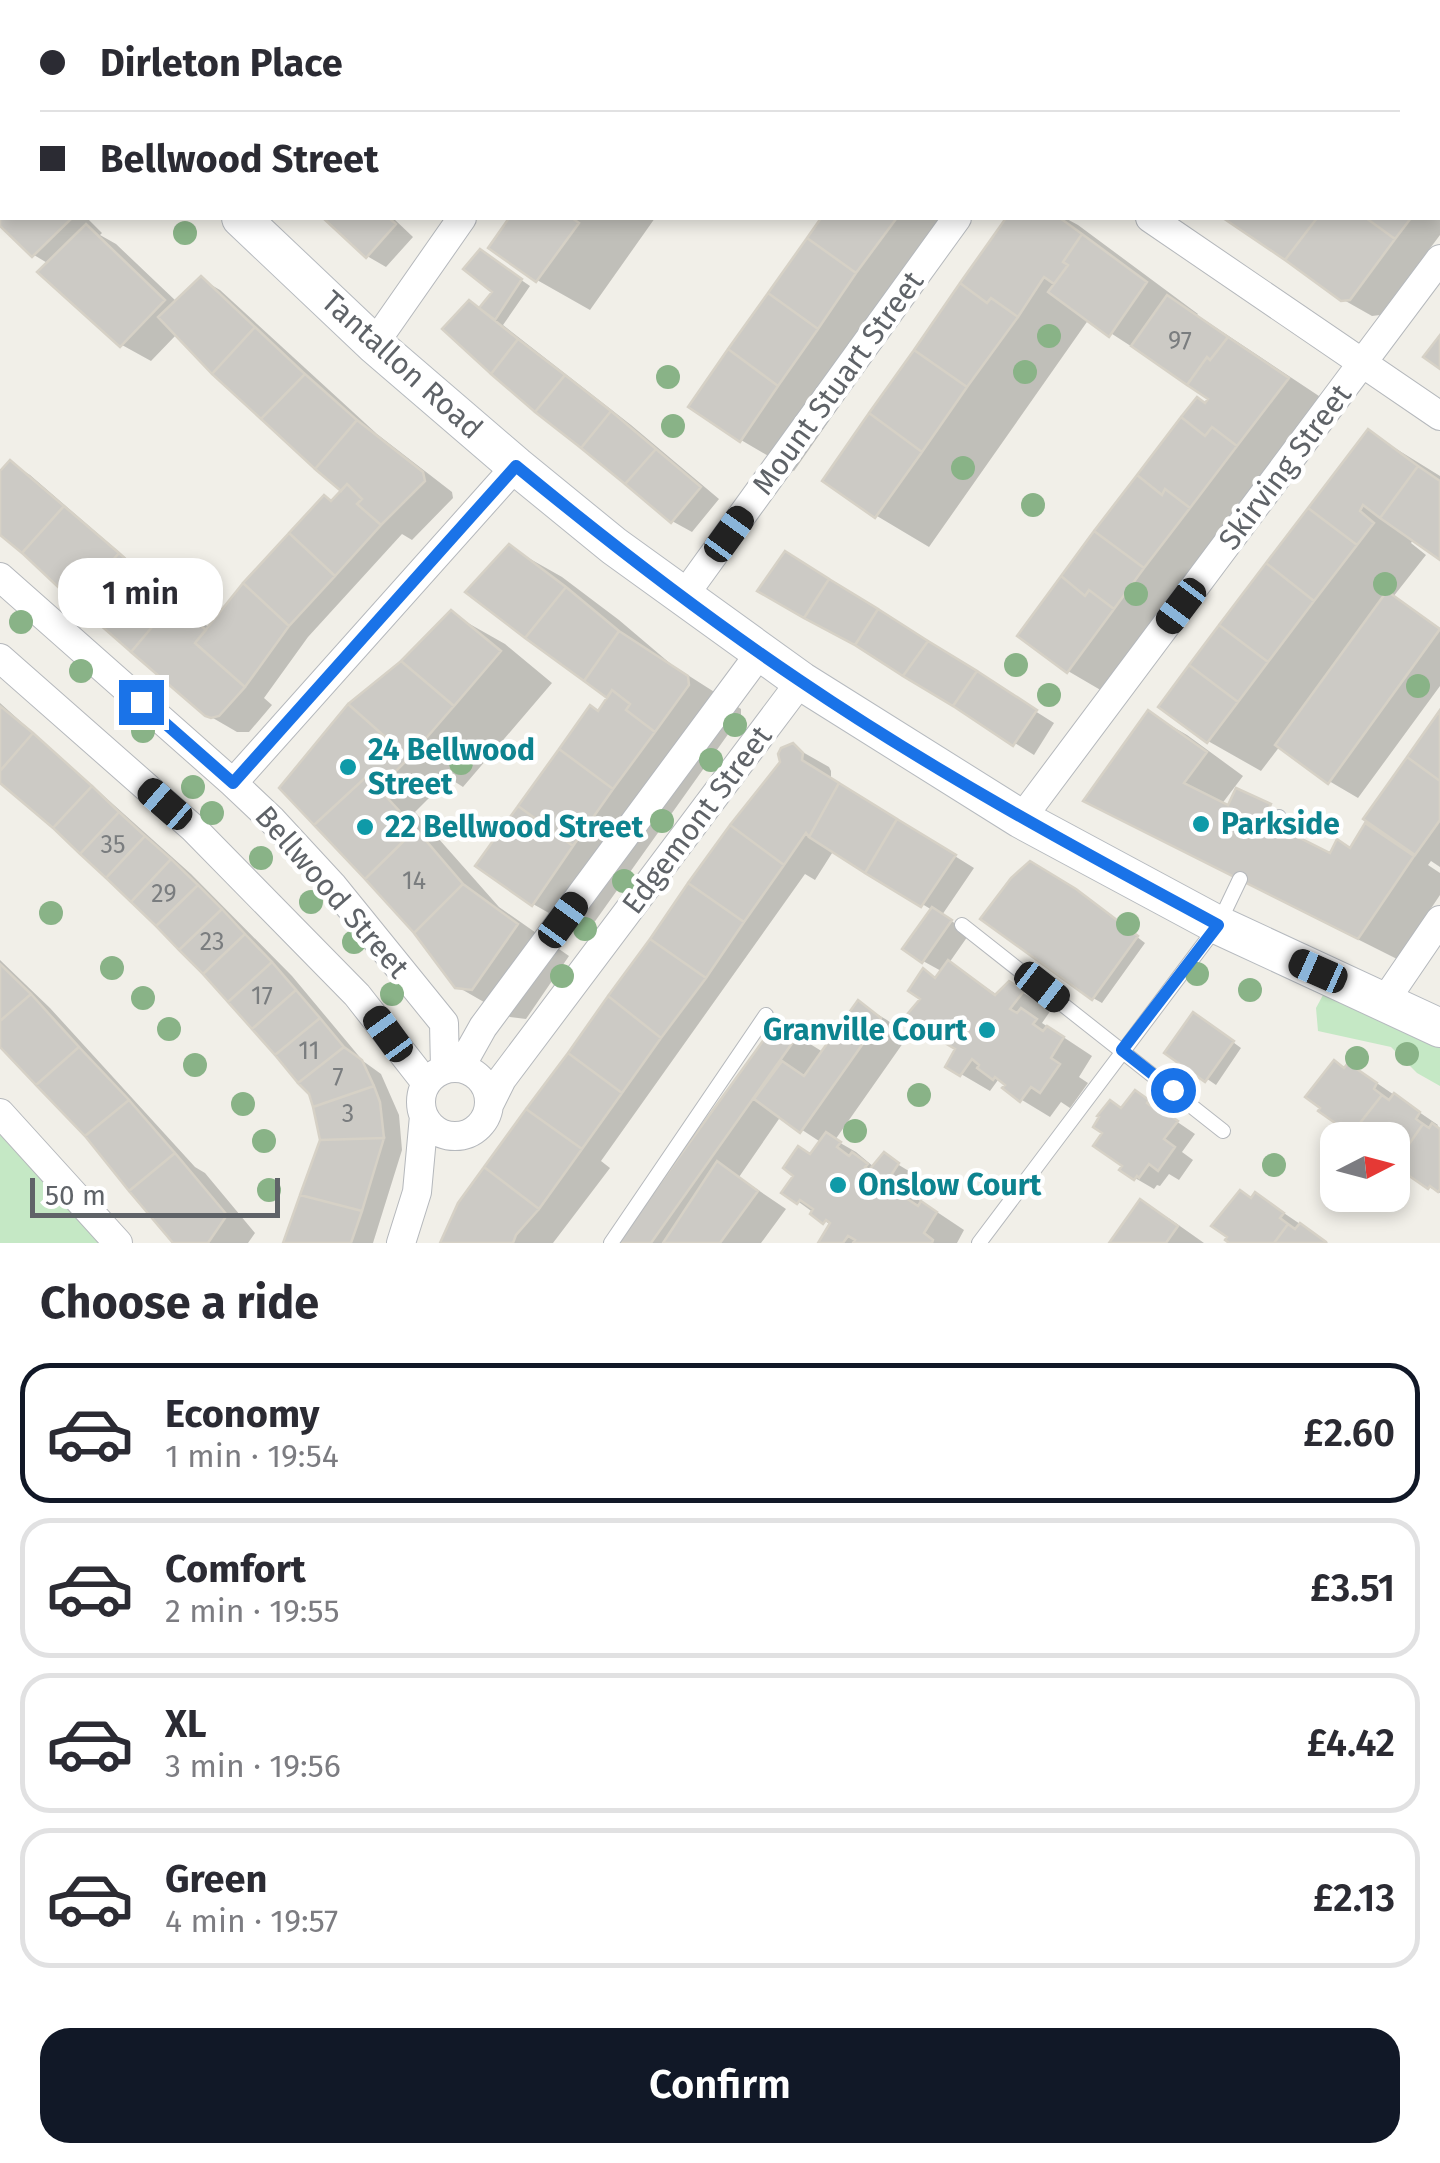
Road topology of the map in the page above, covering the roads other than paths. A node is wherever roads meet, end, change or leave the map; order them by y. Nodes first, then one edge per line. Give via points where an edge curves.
1 (243, 220) edge
2 (461, 220) edge
3 (956, 220) edge
4 (1153, 220) edge
5 (1440, 259) edge
6 (374, 344) junction
7 (1363, 362) junction
8 (1440, 416) edge
9 (516, 466) junction
10 (0, 577) edge
11 (683, 597) junction
12 (760, 653) junction
13 (0, 658) edge
14 (801, 682) junction
15 (233, 783) junction
16 (1021, 818) junction
17 (1240, 879) dead end
18 (1440, 920) edge
19 (962, 925) dead end
20 (1218, 925) junction
21 (1384, 1002) junction
22 (766, 1015) dead end
23 (1440, 1028) edge
24 (1122, 1050) junction
25 (444, 1073) junction
26 (489, 1105) junction
27 (0, 1113) edge
28 (424, 1116) junction
29 (1223, 1131) dead end
30 (459, 1136) junction
31 (417, 1192) junction
32 (118, 1243) edge
33 (401, 1243) edge
34 (611, 1243) edge
35 (979, 1243) edge

1 - 6 street, Tantallon Road
2 - 6 street
3 - 11 street, Mount Stuart Street
4 - 7 street
5 - 7 street, Skirving Street
6 - 9 street, Tantallon Road
7 - 8 street
7 - 16 street, Skirving Street
9 - 11 street, Tantallon Road
9 - 15 street
10 - 15 street, Bellwood Street
11 - 12 street, Tantallon Road
12 - 14 street, Tantallon Road
12 - 25 street, Edgemont Street
13 - 25 street, Bellwood Street via 193,828
14 - 16 street, Tantallon Road
14 - 26 street, Edgemont Street
15 - 25 street, Bellwood Street via 333,886 444,1022
16 - 20 street, Tantallon Road
17 - 20 lane
18 - 21 street
19 - 24 lane
20 - 21 street, Tantallon Road
20 - 24 lane
21 - 23 street, Tantallon Road
22 - 34 lane
24 - 29 lane
24 - 35 lane
25 - 26 street via 471,1071 487,1090
25 - 28 street via 420,1105
26 - 30 street via 479,1126
27 - 32 street
28 - 30 street via 434,1130
28 - 31 street
30 - 31 street
31 - 33 street

